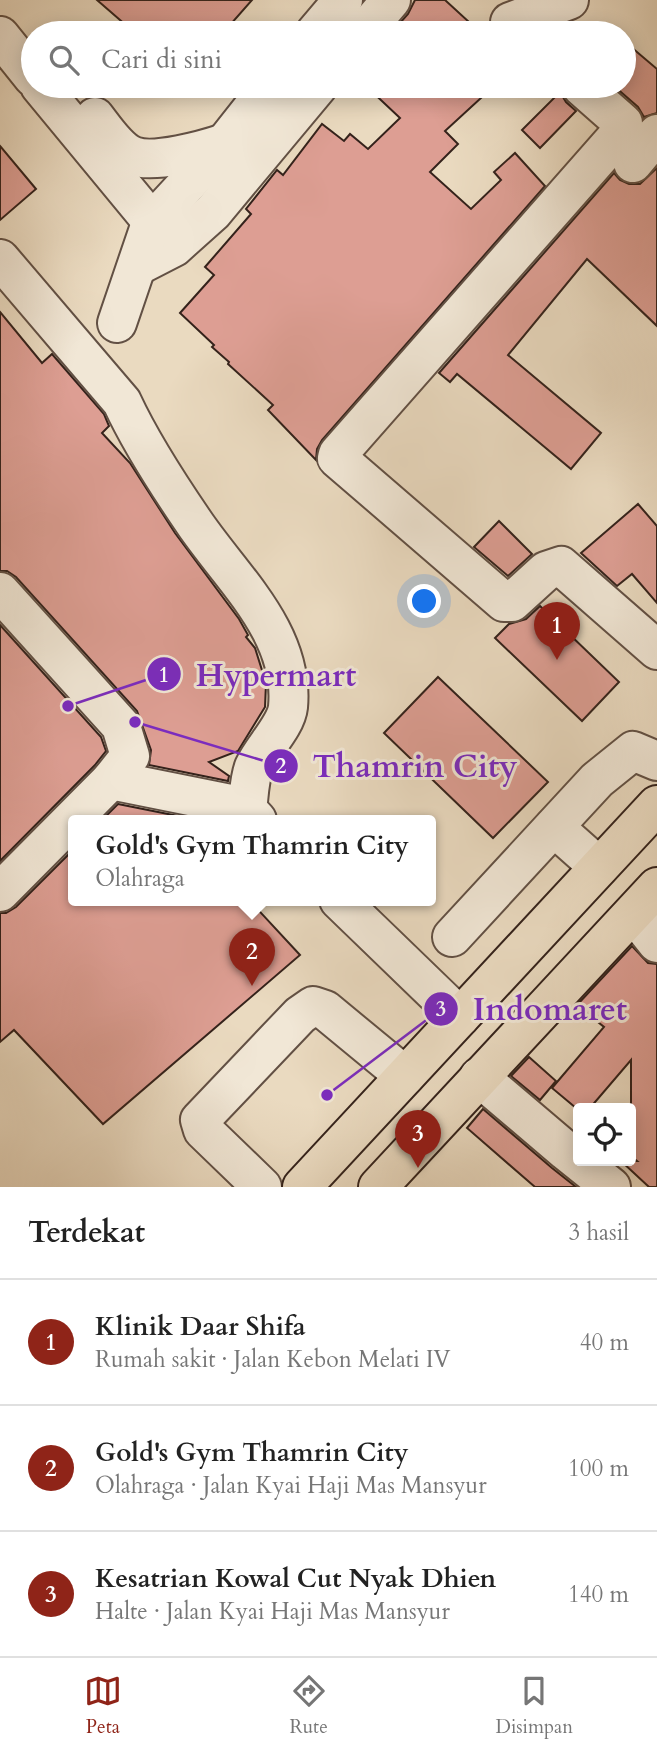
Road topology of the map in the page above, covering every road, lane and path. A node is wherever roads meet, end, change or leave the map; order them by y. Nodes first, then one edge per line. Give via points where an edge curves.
1 (343, 0) edge
2 (391, 0) edge
3 (569, 0) edge
4 (325, 21) edge
5 (373, 21) edge
6 (529, 21) edge
7 (50, 98) edge
8 (79, 98) edge
9 (265, 98) edge
10 (304, 98) edge
11 (594, 98) edge
12 (239, 154) junction
13 (163, 235) junction
14 (0, 259) edge
15 (117, 323) dead end
16 (0, 592) edge
17 (657, 650) edge
18 (657, 761) edge
19 (111, 780) junction
20 (657, 805) edge
21 (76, 815) edge
22 (252, 815) edge
23 (68, 823) edge
24 (554, 827) junction
25 (599, 867) junction
26 (0, 892) edge
27 (346, 906) edge
28 (649, 915) edge
29 (452, 937) dead end
30 (460, 1017) junction
31 (405, 1076) junction
32 (479, 1077) junction
33 (261, 1186) edge
34 (302, 1187) edge
35 (378, 1187) edge
36 (611, 1187) edge

1 - 4 street
2 - 5 street
3 - 6 street
7 - 13 street
8 - 12 street via 132,156 150,159 204,150
9 - 12 street
10 - 12 street
11 - 17 street via 622,123 623,130 337,458 503,602 512,602 546,571 561,566
12 - 13 street
13 - 15 street via 139,265
14 - 22 street via 122,402 194,523 253,600 283,655 287,711 254,768
16 - 19 street via 121,726 130,756
18 - 24 street via 633,751 597,780
19 - 21 street
19 - 22 street via 245,807
20 - 25 main road
23 - 26 street
24 - 25 street
24 - 29 street
25 - 30 main road
27 - 30 street
28 - 32 main road
30 - 31 main road
31 - 33 street via 325,1010 313,1006 300,1015 200,1120 202,1130
31 - 34 main road
32 - 35 main road
32 - 36 street

